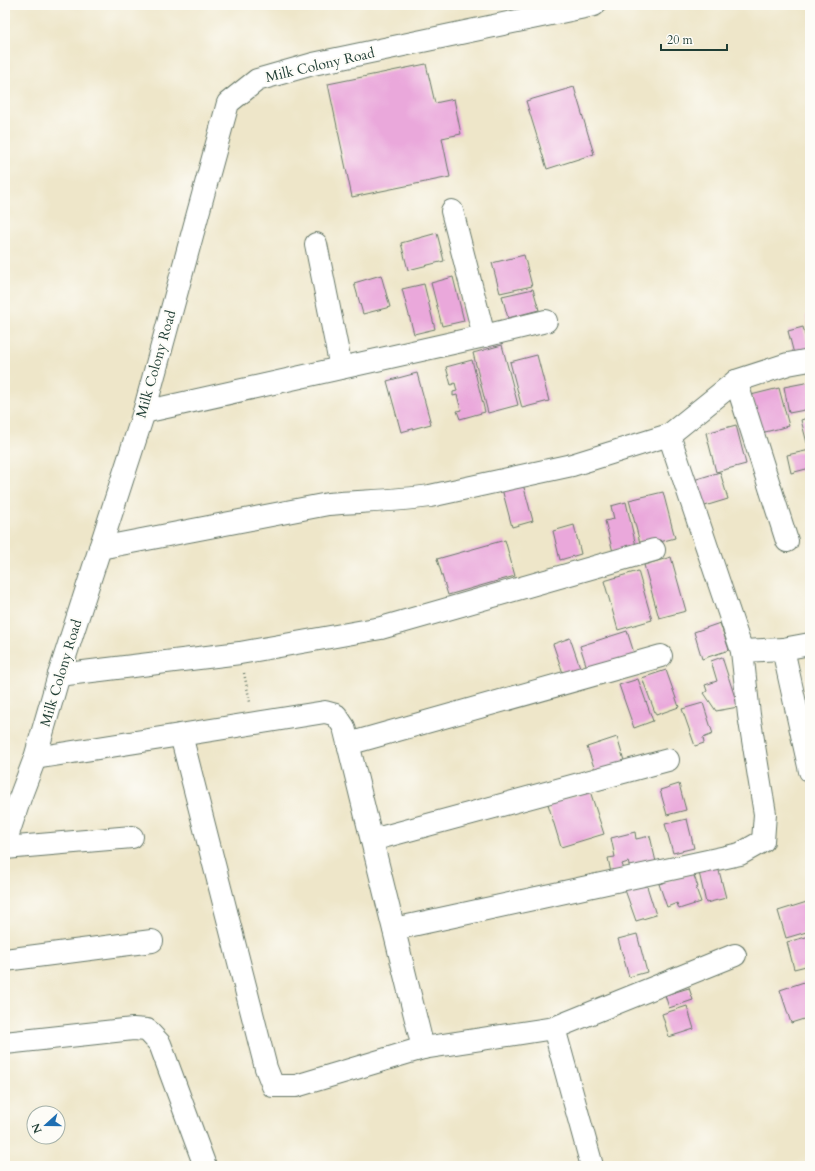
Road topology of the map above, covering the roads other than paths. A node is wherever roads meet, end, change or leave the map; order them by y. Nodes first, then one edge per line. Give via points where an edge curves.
1 (594, 5) edge
2 (452, 210) dead end
3 (316, 244) dead end
4 (546, 321) dead end
5 (484, 336) junction
6 (810, 360) edge
7 (341, 368) junction
8 (736, 381) junction
9 (144, 412) junction
10 (669, 435) junction
11 (787, 541) dead end
12 (100, 548) junction
13 (654, 550) dead end
14 (810, 644) edge
15 (783, 649) junction
16 (742, 651) junction
17 (660, 656) dead end
18 (59, 675) junction
19 (181, 735) junction
20 (348, 744) junction
21 (35, 758) junction
22 (668, 760) dead end
23 (810, 771) edge
24 (132, 836) dead end
25 (372, 840) junction
26 (5, 843) edge
27 (5, 848) edge
28 (394, 929) junction
29 (152, 942) dead end
30 (735, 955) dead end
31 (5, 960) edge
32 (554, 1028) junction
33 (5, 1043) edge
34 (423, 1048) junction
35 (205, 1166) edge
36 (592, 1166) edge

1 - 9 street, Milk Colony Road via 313,64 257,80 228,103
2 - 5 street
3 - 7 street
4 - 5 street
5 - 7 street
6 - 8 street via 781,366
7 - 9 street
8 - 10 street
8 - 11 street
9 - 12 street, Milk Colony Road
10 - 12 street via 572,465 430,496 328,504
10 - 16 street
12 - 18 street, Milk Colony Road
13 - 18 street via 381,628 240,653
14 - 15 street
15 - 16 street
15 - 23 street
16 - 28 street via 749,715 765,814 763,841 740,854
17 - 20 street
18 - 21 street, Milk Colony Road
19 - 20 street via 325,712 336,715 344,727
19 - 21 street
19 - 34 street via 266,1068 273,1086 296,1086
20 - 25 street
21 - 26 street, Milk Colony Road
22 - 25 street
24 - 27 street
25 - 28 street
28 - 34 street
29 - 31 street
30 - 32 street
32 - 34 street
32 - 36 street
33 - 35 street via 133,1029 147,1030 160,1044

